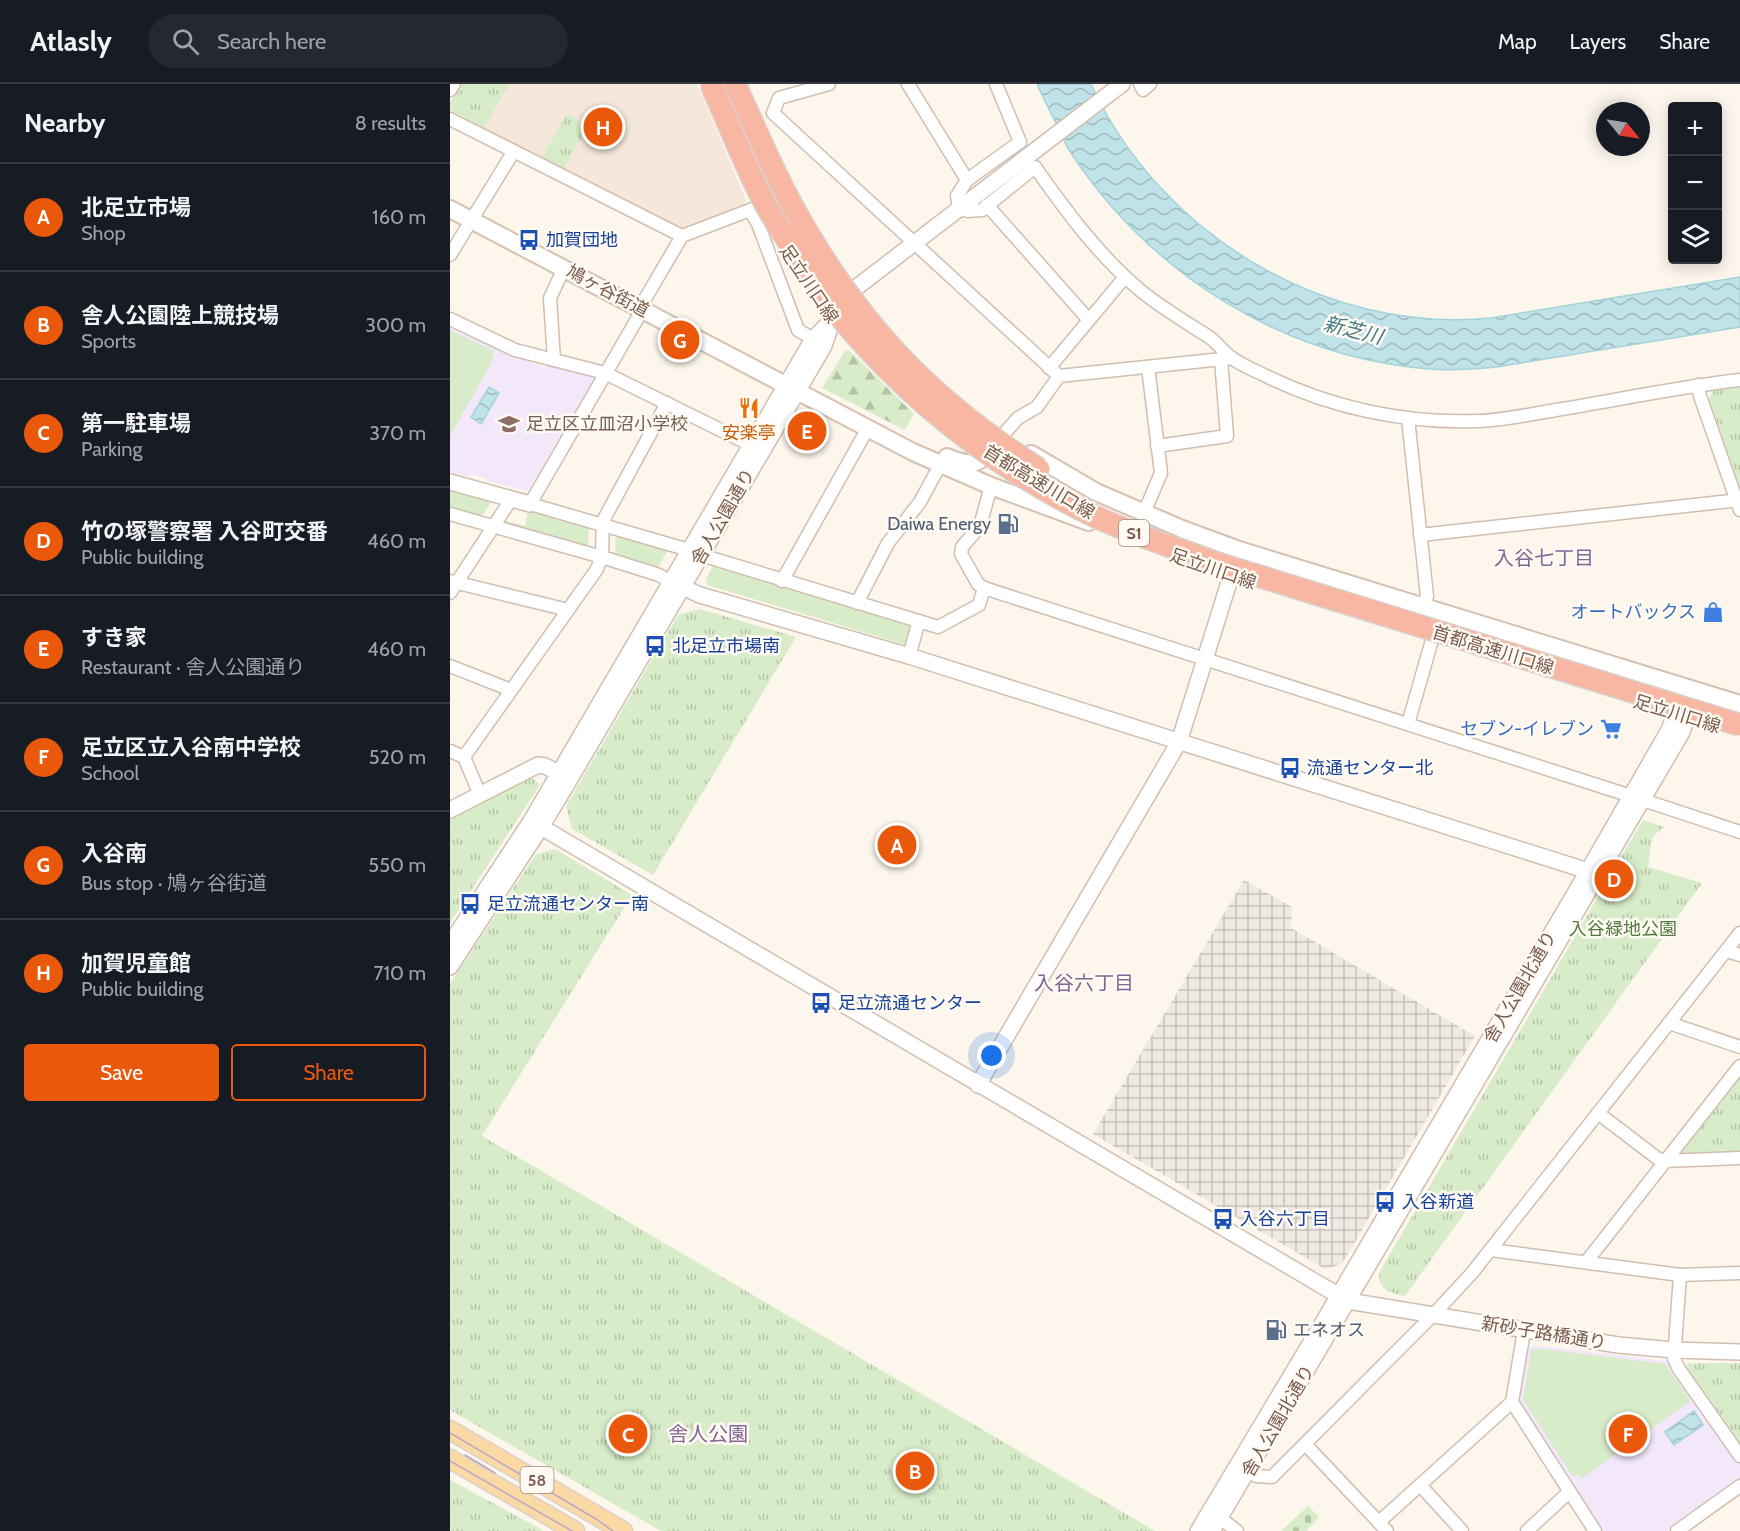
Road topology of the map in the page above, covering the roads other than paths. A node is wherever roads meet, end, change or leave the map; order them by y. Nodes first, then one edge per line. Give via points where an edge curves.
1 (454, 84) edge
2 (702, 84) edge
3 (711, 84) edge
4 (735, 84) edge
5 (744, 84) edge
6 (908, 84) edge
7 (996, 84) edge
8 (820, 85) edge
9 (1120, 85) edge
10 (450, 90) edge
11 (450, 118) edge
12 (513, 151) junction
13 (967, 180) junction
14 (987, 205) junction
15 (754, 208) junction
16 (959, 208) junction
17 (450, 209) edge
18 (471, 220) junction
19 (682, 236) junction
20 (913, 244) junction
21 (450, 255) edge
22 (564, 268) junction
23 (1125, 277) junction
24 (853, 290) junction
25 (641, 308) junction
26 (450, 319) edge
27 (832, 320) junction
28 (1088, 320) junction
29 (813, 339) junction
30 (1226, 359) junction
31 (554, 360) junction
32 (1148, 367) junction
33 (1054, 372) junction
34 (605, 373) junction
35 (1740, 380) edge
36 (1698, 385) junction
37 (793, 388) junction
38 (667, 403) junction
39 (1408, 418) junction
40 (868, 428) junction
41 (1002, 436) junction
42 (751, 445) junction
43 (1157, 446) junction
44 (983, 459) junction
45 (940, 465) junction
46 (450, 482) edge
47 (991, 486) junction
48 (512, 498) junction
49 (530, 504) junction
50 (1739, 504) edge
51 (1144, 513) junction
52 (450, 514) edge
53 (603, 524) junction
54 (495, 525) junction
55 (1099, 525) junction
56 (1420, 535) junction
57 (1239, 550) junction
58 (695, 553) junction
59 (602, 557) junction
60 (1231, 576) junction
61 (782, 581) junction
62 (676, 585) junction
63 (452, 586) edge
64 (984, 588) junction
65 (857, 603) junction
66 (1424, 607) junction
67 (568, 610) junction
68 (919, 621) junction
69 (1432, 640) junction
70 (909, 656) junction
71 (1206, 660) junction
72 (450, 666) edge
73 (1690, 689) junction
74 (512, 690) junction
75 (1740, 704) edge
76 (1740, 712) edge
77 (1682, 715) junction
78 (1408, 724) junction
79 (1740, 725) edge
80 (1740, 732) edge
81 (1179, 742) junction
82 (450, 751) edge
83 (464, 757) junction
84 (559, 773) junction
85 (480, 795) junction
86 (1637, 798) junction
87 (450, 810) edge
88 (536, 824) junction
89 (1740, 832) edge
90 (1593, 874) junction
91 (1740, 933) edge
92 (450, 944) edge
93 (1726, 951) junction
94 (1740, 955) edge
95 (450, 967) edge
96 (1669, 1023) junction
97 (1740, 1047) edge
98 (1740, 1066) edge
99 (978, 1085) junction
100 (1598, 1113) junction
101 (1740, 1158) edge
102 (1665, 1161) junction
103 (1491, 1250) junction
104 (1587, 1262) junction
105 (1740, 1273) edge
106 (1680, 1275) junction
107 (1344, 1298) junction
108 (1434, 1314) junction
109 (1524, 1331) junction
110 (1674, 1350) junction
111 (1740, 1352) edge
112 (1512, 1402) junction
113 (450, 1430) edge
114 (1305, 1444) junction
115 (1740, 1456) edge
116 (450, 1459) edge
117 (1248, 1471) junction
118 (1420, 1485) junction
119 (1740, 1486) edge
120 (1569, 1492) junction
121 (1216, 1525) edge
122 (1383, 1527) edge
123 (576, 1531) edge
124 (623, 1531) edge
125 (1198, 1531) edge
126 (1237, 1531) edge
127 (1462, 1531) edge
128 (1527, 1531) edge
129 (1594, 1531) edge
130 (1677, 1531) edge

1 - 10 street
2 - 15 main road, 足立川口線
3 - 79 highway, 首都高速川口線 / S1, bridge via 784,236 845,323 944,421 1020,474 1096,516 1210,561
4 - 76 highway, 首都高速川口線 / S1, bridge via 808,234 863,316 917,376 956,411 1047,475 1101,503 1214,550
5 - 24 main road, 足立川口線 via 808,222
6 - 13 street
7 - 13 street via 1020,142
8 - 20 street via 779,98 773,113
9 - 16 street
11 - 12 street
12 - 18 street
12 - 19 street
13 - 16 street via 957,196
14 - 16 street via 982,210
14 - 23 street via 1035,167 1082,230
14 - 28 street
15 - 19 street
15 - 27 main road, 足立川口線
15 - 29 street via 798,330
16 - 20 street
17 - 18 main road, 鳩ヶ谷街道
18 - 21 street
18 - 22 main road, 鳩ヶ谷街道
19 - 25 street
20 - 24 street
20 - 33 street
22 - 25 main road, 鳩ヶ谷街道
22 - 31 street via 550,298
23 - 28 street
23 - 30 street via 1175,316 1220,344
24 - 27 street
24 - 41 main road, 足立川口線 via 921,370
25 - 34 street
25 - 37 main road, 鳩ヶ谷街道
26 - 31 street via 515,350
27 - 29 street, 舎人公園通り
27 - 37 street, 舎人公園通り via 824,346
27 - 44 main road, 足立川口線 via 897,389
28 - 33 street
29 - 37 street, 舎人公園通り
30 - 32 street
30 - 39 street via 1315,397
30 - 43 street via 1227,436
31 - 34 street
32 - 33 street
32 - 43 street
33 - 41 street via 1037,407 1018,418
34 - 38 street
34 - 49 street
35 - 36 street
36 - 39 street via 1480,421
36 - 50 street
37 - 40 main road, 鳩ヶ谷街道
37 - 42 street, 舎人公園通り
37 - 44 main road, 鳩ヶ谷街道 via 962,463 975,464
37 - 58 street, 舎人公園通り
38 - 42 street
38 - 53 street
39 - 56 street
40 - 45 main road, 鳩ヶ谷街道
40 - 61 street
41 - 44 main road
41 - 51 main road, 足立川口線 via 1096,492
42 - 58 street, 舎人公園通り
43 - 51 street via 1161,473
44 - 55 main road, 足立川口線
45 - 47 main road, 鳩ヶ谷街道
45 - 65 street via 920,502 888,543
46 - 48 street
47 - 55 main road, 鳩ヶ谷街道
47 - 64 street via 980,526 962,547 961,554
48 - 49 street
48 - 54 street
49 - 53 street
50 - 56 street
51 - 57 main road, 足立川口線
52 - 54 street
53 - 58 street
53 - 59 street
54 - 59 street
54 - 63 street
55 - 60 main road, 足立川口線
56 - 66 street via 1427,596
57 - 60 street
57 - 66 main road, 足立川口線
58 - 61 street
58 - 62 street, 舎人公園通り
59 - 62 street via 659,575
59 - 67 street
60 - 69 main road, 足立川口線
60 - 71 street
61 - 65 street
62 - 70 street
62 - 84 street, 舎人公園通り
62 - 88 street, 舎人公園通り
63 - 67 street
64 - 68 street via 979,604 938,627
64 - 71 street
65 - 68 street
66 - 73 main road, 足立川口線
67 - 74 street
68 - 70 street
69 - 77 main road, 足立川口線
69 - 78 street
70 - 81 street
71 - 78 street
71 - 81 street
72 - 74 street
73 - 75 main road, 足立川口線
73 - 77 street, 舎人公園北通り via 1680,699
74 - 83 street
77 - 80 main road, 足立川口線
77 - 86 street, 舎人公園北通り via 1669,730
78 - 86 street
81 - 90 street
81 - 99 street
82 - 83 street
83 - 85 street
84 - 85 street via 538,765
84 - 88 street, 舎人公園通り
85 - 87 street
86 - 89 street
86 - 90 street, 舎人公園北通り
88 - 92 street, 舎人公園通り
88 - 95 street, 舎人公園通り
88 - 99 street
90 - 107 street, 舎人公園北通り
91 - 93 street
93 - 94 street
93 - 96 street
96 - 97 street
96 - 100 street
98 - 102 street
99 - 107 street
100 - 102 street
100 - 103 street
101 - 102 street
102 - 104 street
103 - 104 street
103 - 108 street
104 - 106 street
105 - 106 street
106 - 110 street
107 - 108 street, 新砂子路橋通り
107 - 117 street, 舎人公園北通り
107 - 125 street, 舎人公園北通り
108 - 109 street, 新砂子路橋通り
108 - 114 street
109 - 110 street, 新砂子路橋通り
109 - 112 street
110 - 111 street, 新砂子路橋通り
110 - 115 street via 1679,1369
112 - 118 street
112 - 120 street
113 - 124 main road, 58
114 - 117 street via 1272,1477
114 - 122 street
116 - 123 main road, 58
117 - 121 street, 舎人公園北通り
118 - 122 street
118 - 127 street
119 - 130 street
120 - 128 street
120 - 129 street
121 - 126 street

